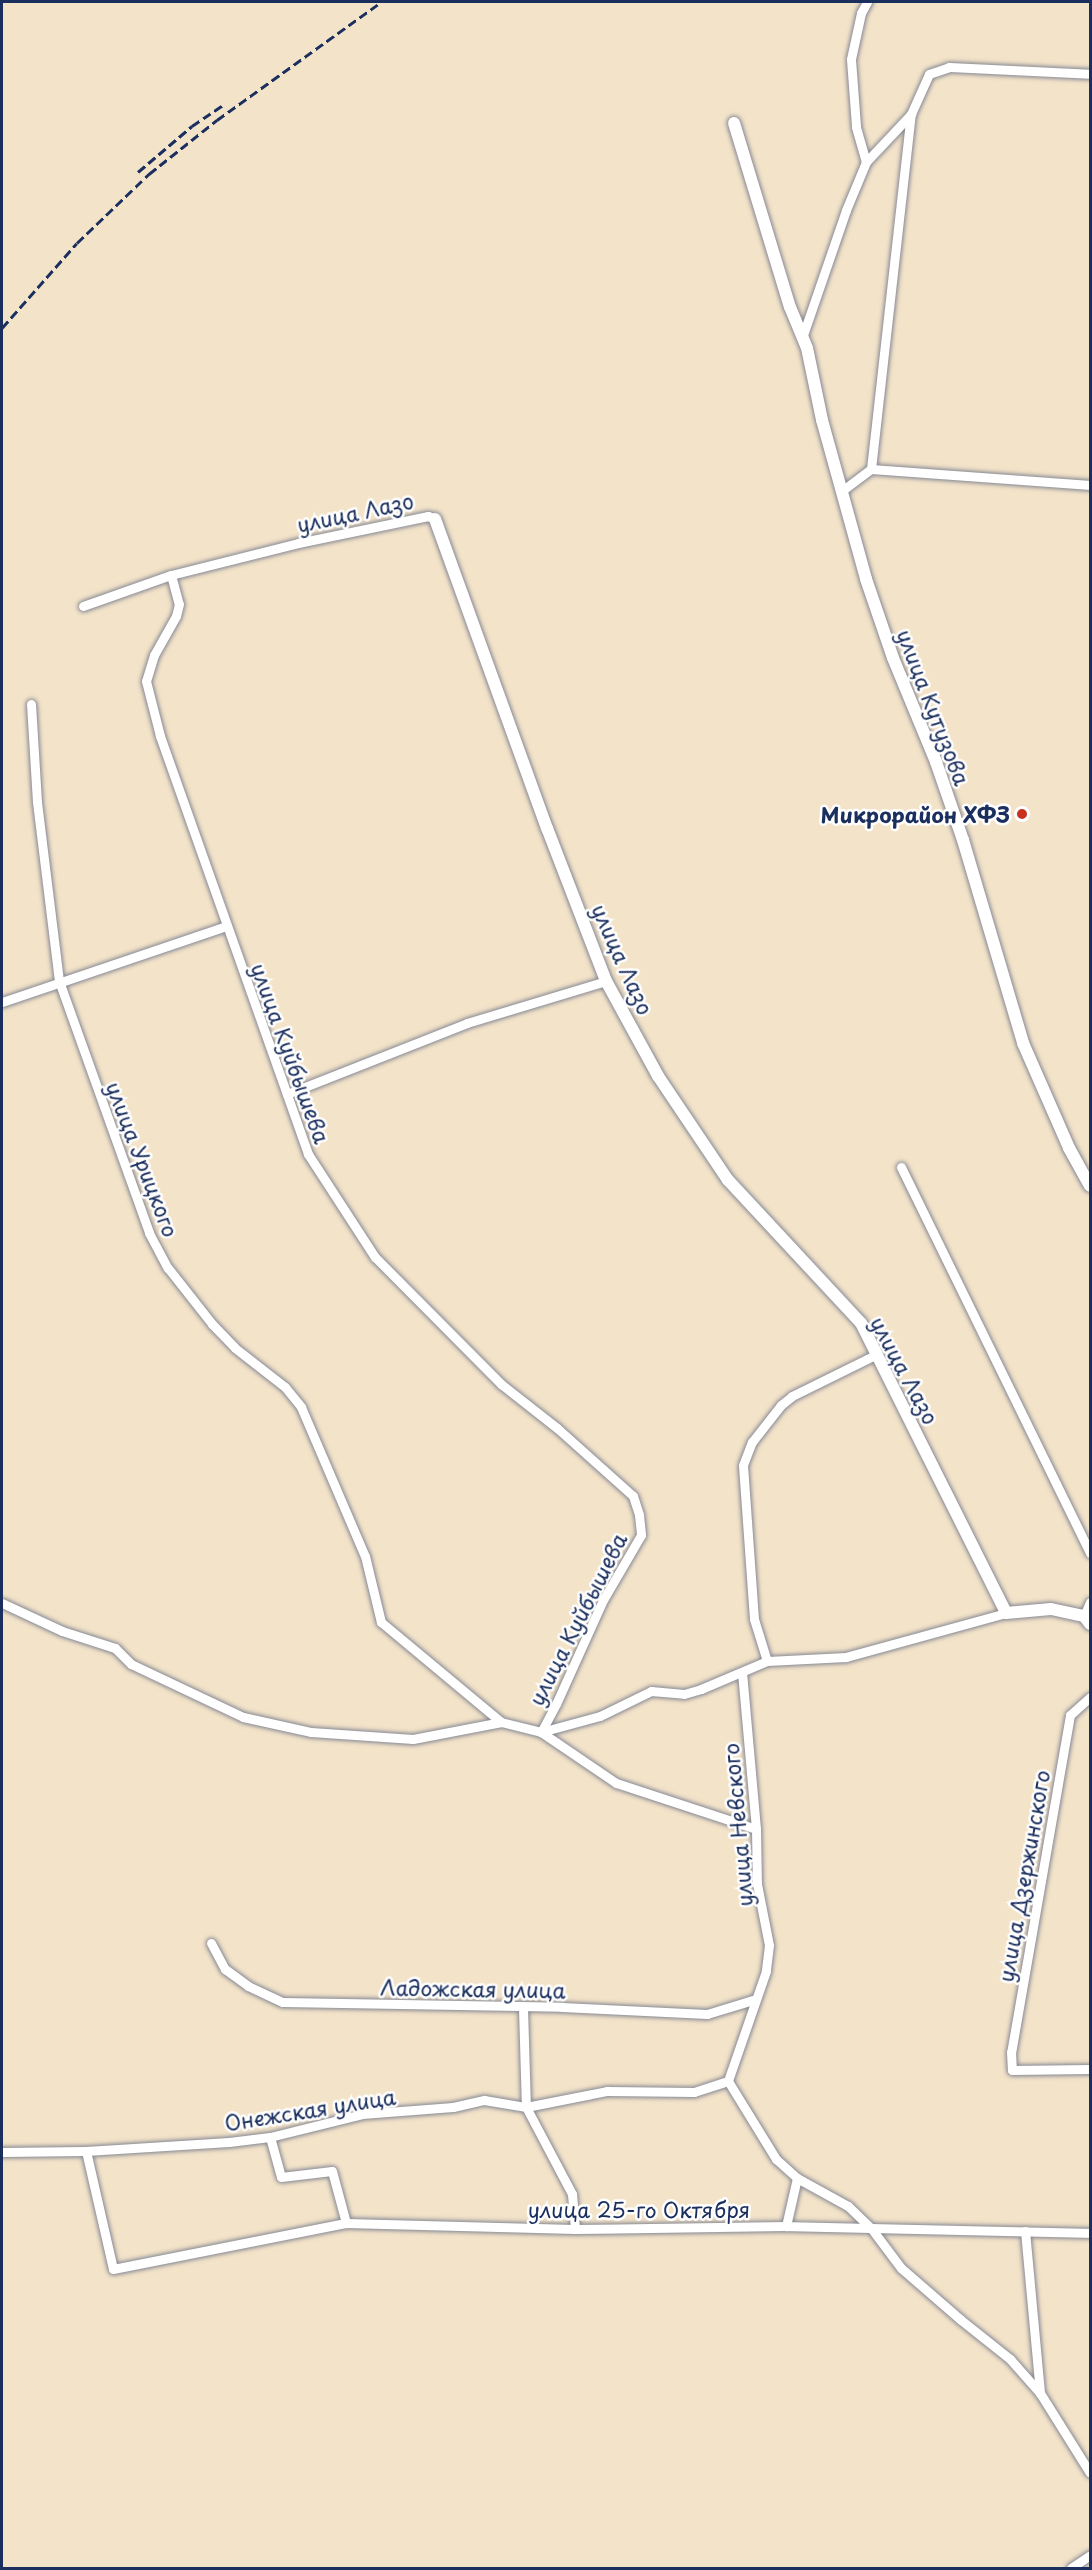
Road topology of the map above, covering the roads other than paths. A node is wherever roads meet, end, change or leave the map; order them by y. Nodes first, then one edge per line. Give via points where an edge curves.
1 (867, 2) edge
2 (1090, 74) edge
3 (911, 114) junction
4 (734, 123) dead end
5 (866, 162) junction
6 (803, 335) junction
7 (871, 469) junction
8 (1090, 484) edge
9 (843, 490) junction
10 (435, 519) joint
11 (171, 575) junction
12 (83, 606) dead end
13 (31, 704) dead end
14 (226, 926) junction
15 (59, 981) junction
16 (606, 981) junction
17 (2, 1002) edge
18 (287, 1094) junction
19 (901, 1167) dead end
20 (1090, 1186) edge
21 (877, 1354) junction
22 (1090, 1553) edge
23 (1090, 1602) edge
24 (2, 1603) edge
25 (1006, 1612) junction
26 (1088, 1617) edge
27 (767, 1661) junction
28 (742, 1672) junction
29 (1090, 1697) edge
30 (501, 1722) junction
31 (541, 1732) junction
32 (756, 1830) junction
33 (211, 1943) dead end
34 (756, 1999) junction
35 (523, 2008) junction
36 (1090, 2069) edge
37 (728, 2081) junction
38 (526, 2107) junction
39 (270, 2137) junction
40 (86, 2151) junction
41 (2, 2152) edge
42 (797, 2178) junction
43 (346, 2223) junction
44 (786, 2226) junction
45 (871, 2228) junction
46 (575, 2229) junction
47 (1025, 2231) junction
48 (1090, 2233) edge
49 (1040, 2393) junction
50 (1090, 2474) edge
51 (1090, 2555) edge
52 (1071, 2568) edge

1 - 5 street via 851,58 856,126
2 - 3 street via 949,67 929,74
3 - 5 street
3 - 7 street
4 - 6 street, улица Кутузова via 790,307
5 - 6 street
6 - 9 street, улица Кутузова
7 - 8 street
7 - 9 street
9 - 20 street, улица Кутузова via 866,579 893,658 963,840 1023,1043
10 - 11 street, улица Лазо via 428,516
10 - 16 street, улица Лазо
11 - 12 street, улица Лазо
11 - 14 street, улица Куйбышева via 179,604 146,681 160,736
13 - 15 street, улица Урицкого
14 - 15 street
14 - 18 street, улица Куйбышева
15 - 17 street
15 - 30 street, улица Урицкого via 149,1233 168,1268 212,1324 301,1407 365,1556 381,1622
16 - 18 street via 467,1023
16 - 21 street, улица Лазо via 658,1076 728,1180 861,1323
18 - 31 street, улица Куйбышева via 308,1154 375,1257 501,1384 633,1496 641,1534 603,1600
19 - 22 street
21 - 25 street, улица Лазо
21 - 27 street via 786,1401 752,1442 743,1465 754,1619
23 - 26 street
24 - 30 street via 62,1631 115,1648 131,1664 243,1717 311,1732 413,1739
25 - 26 street via 1051,1609
25 - 27 street via 846,1657
27 - 28 street
28 - 31 street via 684,1694 651,1691 600,1716
28 - 32 street, улица Невского
29 - 36 street, улица Дзержинского via 1070,1715 1011,2052 1012,2070
30 - 31 street
31 - 32 street via 616,1783
32 - 34 street, улица Невского via 757,1884 770,1945
33 - 35 street, Ладожская улица via 225,1968 248,1986 284,2002
34 - 35 street, Ладожская улица via 707,2014
34 - 37 street, улица Невского
35 - 38 street
37 - 38 street, Онежская улица via 694,2092 607,2091
37 - 42 street via 776,2159
38 - 39 street, Онежская улица via 484,2100 453,2107 362,2114
38 - 46 street via 572,2194
39 - 40 street, Онежская улица
39 - 43 street via 281,2177 332,2171
40 - 41 street, Онежская улица
40 - 43 street, улица 25-го Октября via 113,2269
42 - 44 street
42 - 45 street via 848,2206
43 - 46 street, улица 25-го Октября
44 - 45 street, улица 25-го Октября
44 - 46 street, улица 25-го Октября
45 - 47 street, улица 25-го Октября
45 - 49 street via 902,2268 1010,2359
47 - 48 street, улица 25-го Октября
47 - 49 street
49 - 50 street
51 - 52 street

